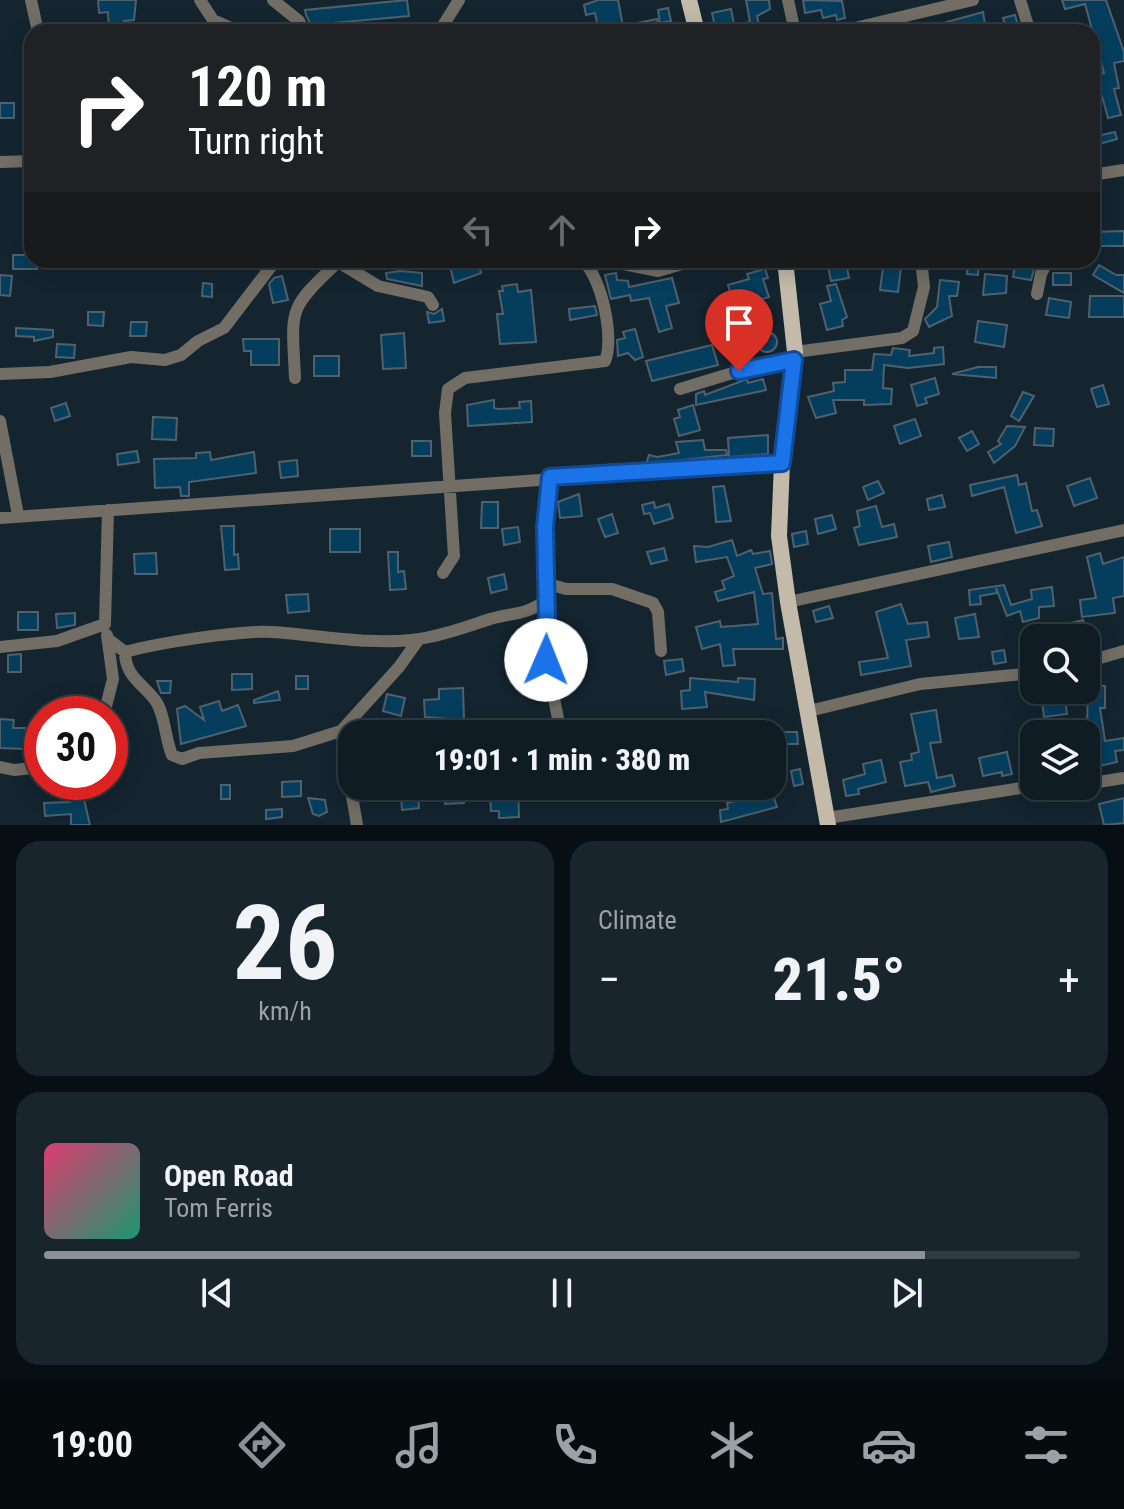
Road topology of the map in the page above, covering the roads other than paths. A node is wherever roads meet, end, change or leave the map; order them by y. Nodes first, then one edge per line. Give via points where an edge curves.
1 (31, 0) edge
2 (200, 0) edge
3 (273, 0) edge
4 (459, 0) edge
5 (689, 0) edge
6 (788, 0) edge
7 (973, 0) edge
8 (1020, 0) edge
9 (36, 24) edge
10 (222, 24) edge
11 (300, 24) edge
12 (444, 24) edge
13 (695, 24) edge
14 (793, 24) edge
15 (879, 24) edge
16 (1028, 24) edge
17 (24, 161) edge
18 (0, 162) edge
19 (1124, 170) edge
20 (1100, 174) edge
21 (270, 268) edge
22 (330, 268) edge
23 (346, 268) edge
24 (590, 268) edge
25 (643, 268) edge
26 (668, 268) edge
27 (786, 268) edge
28 (922, 268) edge
29 (1044, 268) edge
30 (1037, 294) dead end
31 (433, 305) dead end
32 (794, 356) junction
33 (0, 374) edge
34 (295, 378) dead end
35 (680, 389) dead end
36 (0, 421) edge
37 (782, 463) junction
38 (550, 477) junction
39 (449, 485) junction
40 (108, 510) junction
41 (18, 515) junction
42 (0, 518) edge
43 (1124, 530) edge
44 (443, 573) dead end
45 (545, 583) junction
46 (547, 600) junction
47 (788, 602) junction
48 (105, 624) junction
49 (108, 639) junction
50 (419, 639) junction
51 (0, 647) edge
52 (661, 651) dead end
53 (1124, 651) edge
54 (125, 652) junction
55 (1100, 658) edge
56 (1020, 674) edge
57 (109, 696) edge
58 (809, 711) junction
59 (351, 720) edge
60 (560, 720) edge
61 (338, 732) edge
62 (0, 767) edge
63 (24, 767) edge
64 (1124, 778) edge
65 (1100, 782) edge
66 (1020, 788) edge
67 (353, 800) edge
68 (827, 822) edge
69 (357, 825) edge

1 - 9 street
2 - 10 street
3 - 11 street
4 - 12 street
5 - 13 main road
6 - 14 street
7 - 15 street
8 - 16 street
17 - 18 street
19 - 20 street
21 - 33 street via 224,328 181,355
22 - 34 street via 298,302 293,321
23 - 31 street via 378,286 428,297
24 - 39 street via 609,332 605,361 465,378 448,389
25 - 26 street
27 - 32 main road
28 - 32 street via 924,287 913,331 902,338
29 - 30 street
32 - 35 street
32 - 37 main road
36 - 41 street
37 - 38 street
37 - 47 main road via 779,536
38 - 39 street
38 - 45 street
39 - 40 street
39 - 44 street via 454,556
40 - 41 street
40 - 48 street
41 - 42 street
43 - 47 street
45 - 46 street
45 - 52 street via 566,589 612,589 653,603
46 - 50 street via 522,615 500,616 453,634
46 - 60 street via 542,640
47 - 58 main road
48 - 49 street
48 - 51 street via 57,641
49 - 54 street
49 - 57 street via 113,679
50 - 54 street via 267,631
50 - 59 street
53 - 55 street
54 - 61 street via 134,680 157,702 172,755 182,759 293,746
56 - 58 street via 920,684
58 - 68 main road
62 - 63 street
64 - 65 street
66 - 68 street
67 - 69 street

